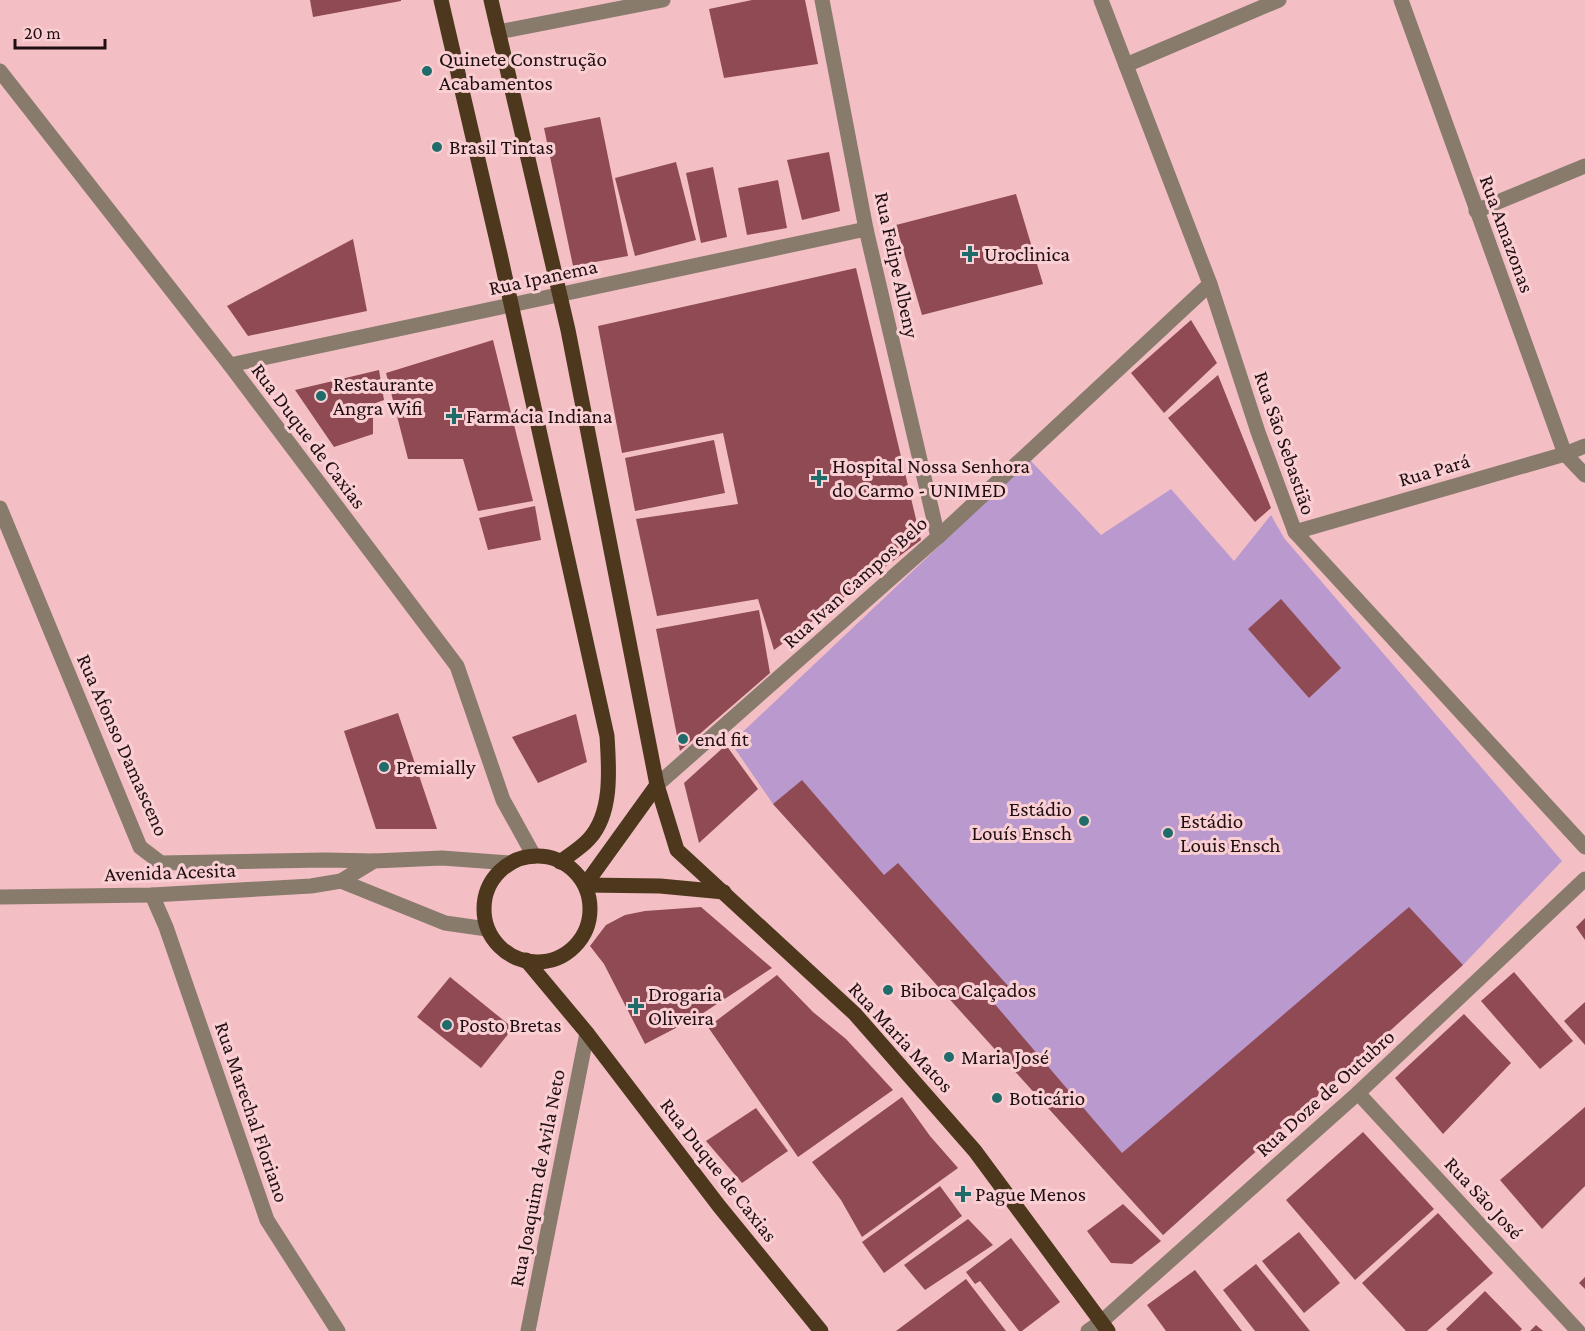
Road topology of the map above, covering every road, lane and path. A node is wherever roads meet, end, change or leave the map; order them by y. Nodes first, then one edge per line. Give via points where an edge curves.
1 (441, 0) edge
2 (491, 0) edge
3 (663, 0) edge
4 (822, 0) edge
5 (1101, 0) edge
6 (1280, 0) edge
7 (1401, 0) edge
8 (498, 32) junction
9 (1125, 65) junction
10 (0, 70) edge
11 (1585, 166) edge
12 (1476, 211) junction
13 (866, 229) junction
14 (1210, 284) junction
15 (559, 295) junction
16 (511, 305) junction
17 (230, 365) junction
18 (1585, 446) edge
19 (1565, 454) junction
20 (1585, 475) edge
21 (1, 516) edge
22 (1295, 532) junction
23 (938, 537) junction
24 (657, 785) junction
25 (1585, 847) edge
26 (534, 856) junction
27 (374, 861) junction
28 (560, 862) junction
29 (511, 863) junction
30 (1585, 879) edge
31 (341, 881) junction
32 (585, 885) junction
33 (724, 892) junction
34 (152, 895) junction
35 (0, 897) edge
36 (488, 929) junction
37 (526, 960) junction
38 (587, 1033) junction
39 (1358, 1093) junction
40 (1099, 1328) edge
41 (338, 1331) edge
42 (528, 1331) edge
43 (821, 1331) edge
44 (1578, 1331) edge

1 - 16 main road
2 - 8 main road, Rua Maria Matos
3 - 8 street
4 - 13 street, Rua Felipe Albeny
5 - 9 street, Rua São Sebastião
6 - 9 street
7 - 12 street, Rua Amazonas
8 - 15 main road, Rua Maria Matos
9 - 14 street, Rua São Sebastião
10 - 17 street, Rua Duque de Caxias
11 - 12 street
12 - 19 street, Rua Amazonas
13 - 15 street, Rua Ipanema
13 - 23 street, Rua Felipe Albeny
14 - 22 street, Rua São Sebastião
14 - 23 street, Rua Ivan Campos Belo
15 - 16 street, Rua Ipanema
15 - 24 main road, Rua Maria Matos
16 - 17 street, Rua Ipanema
16 - 28 main road via 607,736 609,776 604,812 590,838
17 - 26 street, Rua Duque de Caxias via 457,666 503,800
18 - 19 street, Rua Pará
19 - 20 street, Rua Amazonas
19 - 22 street, Rua Pará
21 - 27 street, Rua Afonso Damasceno via 140,847 161,863
22 - 25 street, Rua São Sebastião
23 - 24 street, Rua Ivan Campos Belo
24 - 32 main road
24 - 33 main road, Rua Maria Matos via 677,850
26 - 28 main road
26 - 29 main road
27 - 29 street, Avenida Acesita via 442,858
27 - 31 street, Avenida Acesita
28 - 32 main road via 577,873
29 - 36 main road via 493,878 485,893 483,910
30 - 39 street, Rua Doze de Outubro
31 - 34 street, Avenida Acesita
31 - 36 street via 445,923
32 - 33 main road
32 - 37 main road via 589,918 573,948 559,958 543,962
33 - 40 main road, Rua Maria Matos via 855,1014 975,1151
34 - 35 street, Avenida Acesita
34 - 41 street, Rua Marechal Floriano via 267,1220
36 - 37 main road via 499,947
37 - 38 main road, Rua Duque de Caxias
38 - 42 street, Rua Joaquim de Avila Neto
38 - 43 main road, Rua Duque de Caxias via 719,1206
39 - 40 street, Rua Doze de Outubro
39 - 44 street, Rua São José

